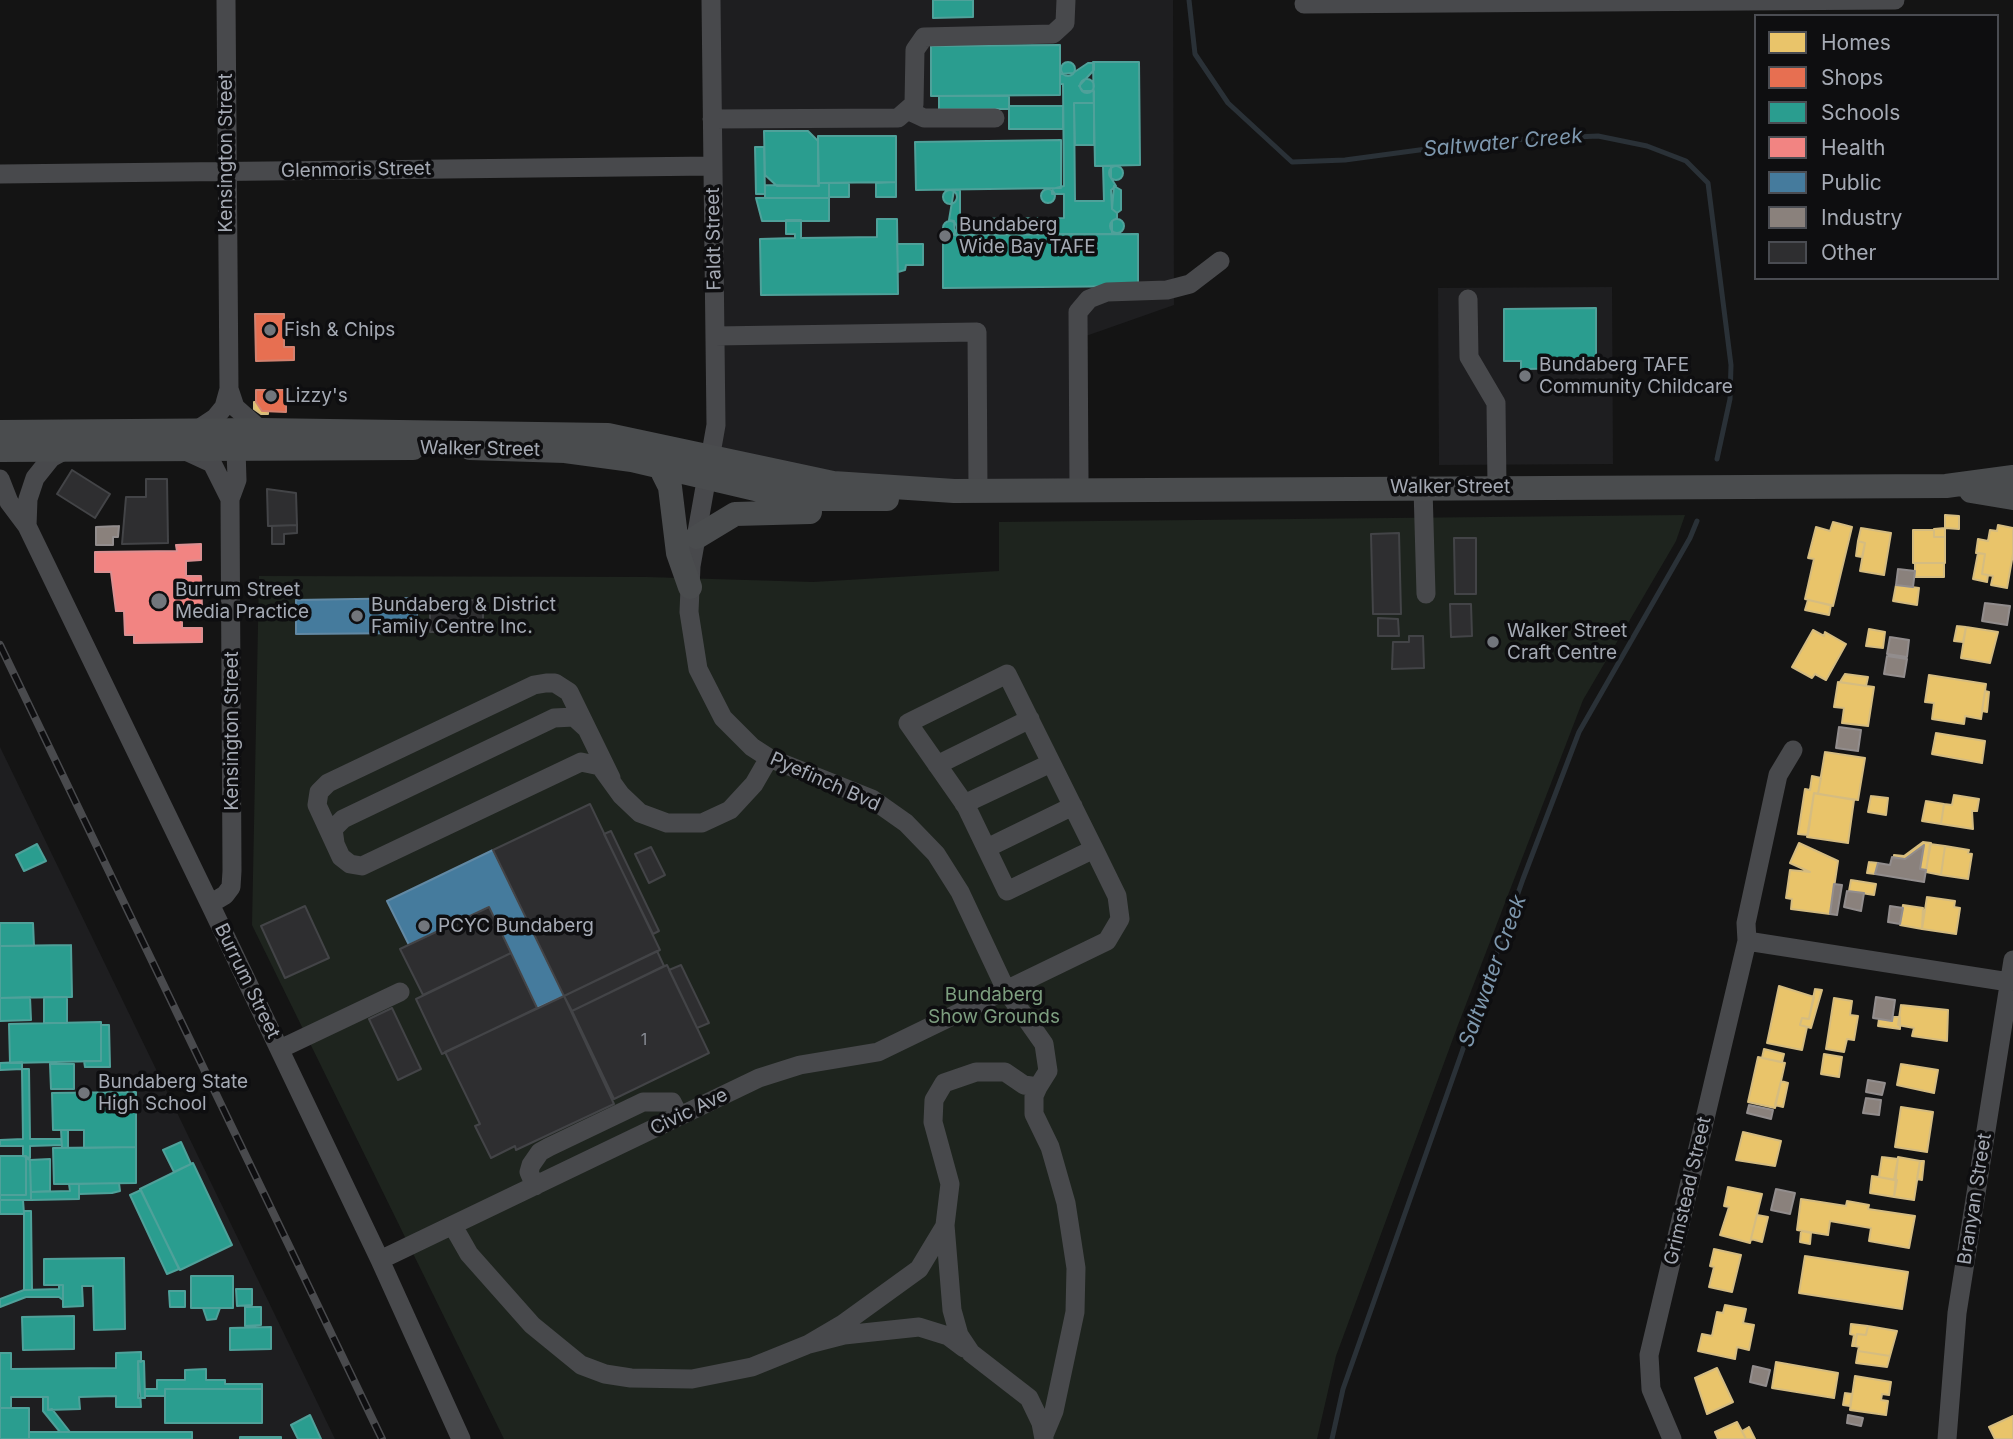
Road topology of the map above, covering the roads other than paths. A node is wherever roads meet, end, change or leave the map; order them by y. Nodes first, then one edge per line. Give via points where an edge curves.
1 (226, 0) edge
2 (711, 0) edge
3 (1066, 0) edge
4 (1803, 0) edge
5 (1856, 0) edge
6 (1895, 0) edge
7 (1480, 1) edge
8 (1304, 4) dead end
9 (909, 111) junction
10 (995, 118) dead end
11 (712, 119) junction
12 (713, 166) junction
13 (226, 172) junction
14 (0, 174) edge
15 (1220, 261) dead end
16 (1468, 299) dead end
17 (715, 336) junction
18 (229, 389) junction
19 (261, 430) junction
20 (200, 437) junction
21 (3, 440) edge
22 (236, 449) junction
23 (64, 451) junction
24 (710, 466) junction
25 (660, 467) junction
26 (2013, 477) edge
27 (0, 479) edge
28 (1946, 486) junction
29 (1497, 487) junction
30 (1423, 488) junction
31 (1079, 490) junction
32 (966, 491) junction
33 (916, 498) junction
34 (2013, 498) edge
35 (230, 499) junction
36 (27, 526) junction
37 (697, 537) junction
38 (690, 587) junction
39 (1426, 594) dead end
40 (1030, 719) junction
41 (588, 729) junction
42 (1793, 750) dead end
43 (769, 758) junction
44 (1051, 763) junction
45 (937, 765) junction
46 (611, 778) junction
47 (964, 804) junction
48 (1073, 806) junction
49 (335, 844) junction
50 (987, 848) junction
51 (1094, 849) junction
52 (210, 904) junction
53 (1747, 941) junction
54 (2013, 960) edge
55 (2009, 982) junction
56 (1006, 990) junction
57 (400, 992) dead end
58 (280, 1049) junction
59 (1038, 1087) junction
60 (679, 1116) junction
61 (535, 1186) junction
62 (453, 1226) junction
63 (946, 1226) junction
64 (380, 1260) junction
65 (808, 1344) junction
66 (971, 1353) junction
67 (1044, 1437) edge
68 (461, 1439) edge
69 (1672, 1439) edge
70 (1947, 1439) edge

1 - 13 street, Kensington Street
2 - 11 street, Faldt Street
3 - 9 street via 1065,23 1053,34 924,37 915,50 915,98
4 - 5 street
4 - 7 street
5 - 6 street
7 - 8 street
9 - 10 street via 924,118
9 - 11 street via 890,119
11 - 12 street, Faldt Street
12 - 13 street, Glenmoris Street
12 - 17 street, Faldt Street
13 - 14 street, Glenmoris Street
13 - 18 street, Kensington Street
15 - 31 street via 1190,284 1167,290 1107,292 1089,299 1078,312
16 - 29 street via 1469,357 1496,403
17 - 24 street, Faldt Street via 716,419
17 - 32 street via 977,332
18 - 19 street via 235,407
18 - 20 street, Kensington Street via 224,407
19 - 20 main road, Walker Street
19 - 24 main road, Walker Street via 608,435
20 - 21 main road, Walker Street
20 - 22 main road, Walker Street
20 - 22 street
20 - 23 main road, Walker Street
20 - 35 street
21 - 23 main road, Walker Street
22 - 25 main road, Walker Street via 565,451
22 - 35 street, Kensington Street via 237,480
23 - 36 street via 51,458 35,478
24 - 25 main road, Walker Street
24 - 32 main road, Walker Street via 833,483
24 - 33 main road, Walker Street via 798,499
24 - 37 street, Pyefinch Bvd
25 - 38 main road via 670,488 678,553
26 - 28 main road, Walker Street
27 - 36 street, Burrum Street via 9,502
28 - 29 main road, Walker Street
28 - 34 main road, Walker Street
29 - 30 main road, Walker Street
30 - 31 main road, Walker Street
30 - 39 street
31 - 32 main road, Walker Street
32 - 33 main road, Walker Street
33 - 37 main road via 864,513 735,514
35 - 52 street, Kensington Street via 232,879 225,895
36 - 52 street, Burrum Street
37 - 38 street, Pyefinch Bvd
38 - 43 street, Pyefinch Bvd via 692,641 712,702 736,733
40 - 44 street
40 - 45 street
40 - 45 street via 1007,674 908,723
41 - 46 street
41 - 49 street via 574,717 554,718 343,819 333,829
41 - 49 street via 565,687 534,685 322,787 318,811
42 - 53 street, Grimstead Street via 1778,775 1746,923
43 - 46 street via 754,784 730,810 718,818 685,825 640,813
43 - 56 street, Pyefinch Bvd via 872,799 922,837 960,892
44 - 47 street
44 - 48 street
45 - 47 street
46 - 49 street via 595,763 574,764 362,866 345,860
47 - 50 street
48 - 50 street
48 - 51 street
50 - 51 street via 1007,891
51 - 56 street, Civic Ave via 1119,903 1120,919 1113,935
52 - 58 street, Burrum Street
53 - 55 street
53 - 69 street, Grimstead Street via 1649,1355 1651,1389
54 - 55 street, Branyan Street
55 - 70 street, Branyan Street via 1957,1312
56 - 59 street, Pyefinch Bvd via 1046,1051 1048,1071
56 - 60 street, Civic Ave via 878,1052 780,1071
57 - 58 street
58 - 64 street, Burrum Street
59 - 63 street via 994,1070 958,1076 938,1091 933,1122 950,1184
59 - 67 street, Pyefinch Bvd via 1033,1109 1058,1170 1076,1268 1071,1342
60 - 61 street, Civic Ave
60 - 61 street via 672,1102 643,1102 550,1147 540,1152 531,1166
61 - 62 street, Civic Ave
62 - 64 street, Civic Ave
62 - 65 street via 469,1254 533,1325 581,1366 605,1374 692,1379 752,1367
63 - 65 street via 919,1269 844,1324
63 - 66 street via 952,1310 959,1335
64 - 68 street, Burrum Street
65 - 66 street via 919,1327 948,1336
66 - 67 street via 1029,1398

